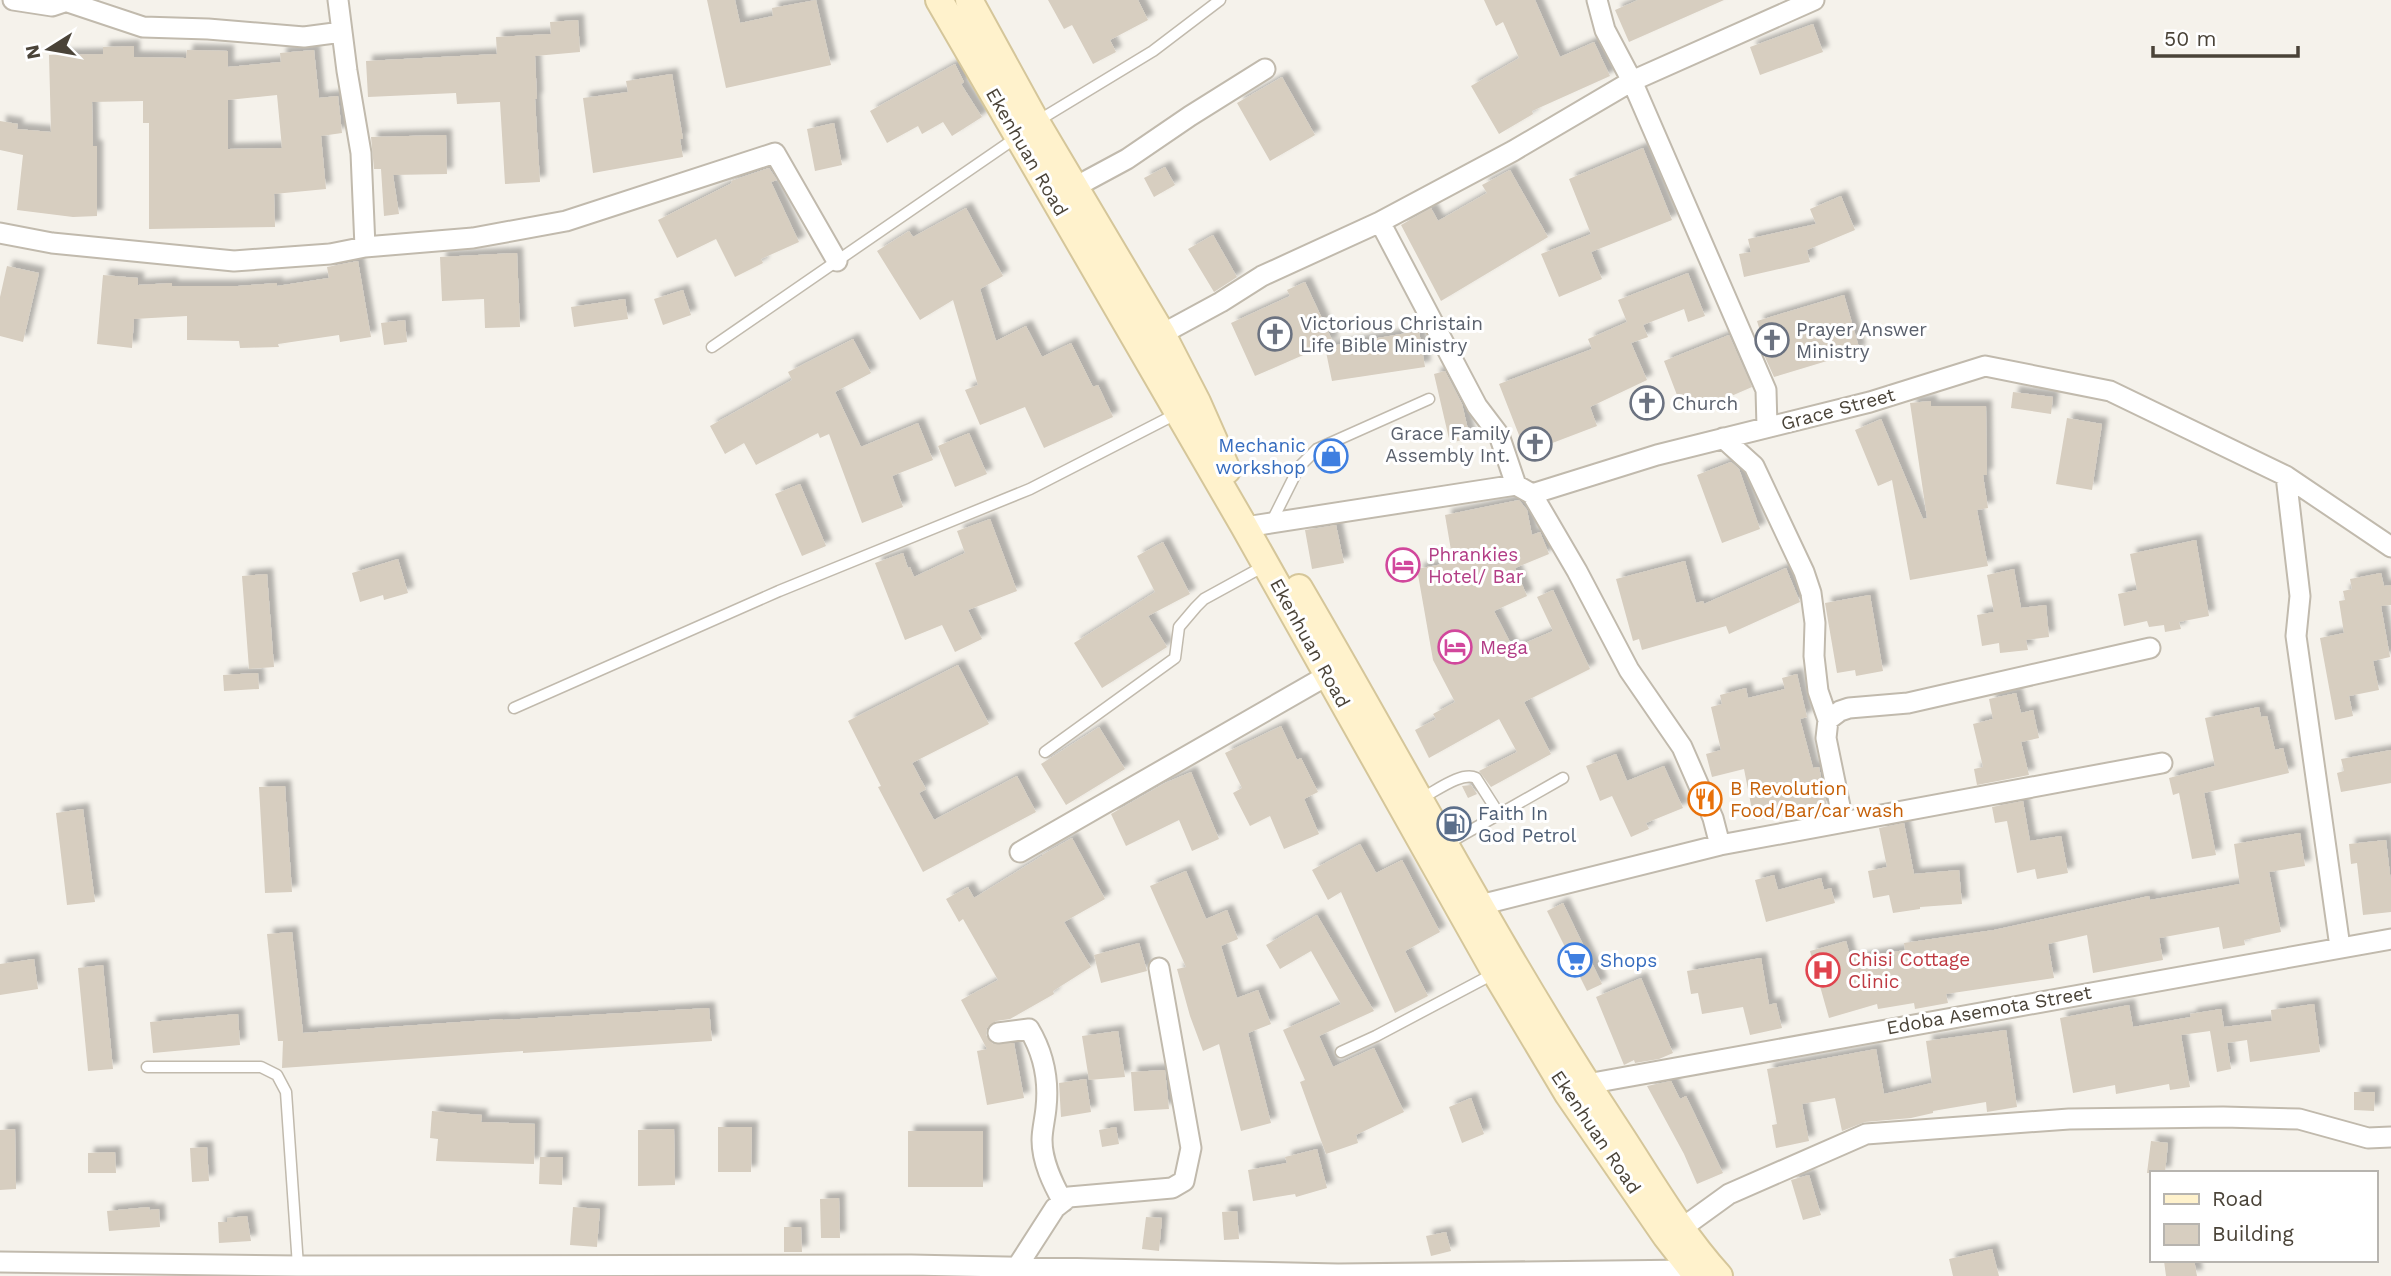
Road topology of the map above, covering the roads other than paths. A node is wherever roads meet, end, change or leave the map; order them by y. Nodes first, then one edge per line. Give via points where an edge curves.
1 (13, 0) edge
2 (338, 0) edge
3 (939, 0) edge
4 (968, 0) edge
5 (1220, 0) edge
6 (1597, 0) edge
7 (1814, 0) edge
8 (69, 1) edge
9 (342, 32) junction
10 (1265, 69) dead end
11 (1632, 81) junction
12 (1027, 129) junction
13 (1075, 187) junction
14 (1380, 222) junction
15 (0, 233) edge
16 (365, 247) junction
17 (837, 261) junction
18 (1162, 334) junction
19 (712, 347) dead end
20 (1429, 400) dead end
21 (1177, 414) junction
22 (1767, 427) junction
23 (1723, 438) junction
24 (2286, 476) junction
25 (1524, 490) junction
26 (1262, 524) junction
27 (2391, 547) edge
28 (1266, 565) junction
29 (2150, 648) dead end
30 (1328, 675) junction
31 (513, 708) dead end
32 (1828, 720) junction
33 (1045, 752) dead end
34 (2162, 763) dead end
35 (1563, 778) dead end
36 (1420, 799) junction
37 (1499, 814) junction
38 (1843, 821) junction
39 (1445, 845) junction
40 (1720, 845) junction
41 (1020, 852) dead end
42 (1480, 905) junction
43 (2391, 939) edge
44 (2340, 947) junction
45 (1160, 968) dead end
46 (1495, 972) junction
47 (998, 1033) dead end
48 (1340, 1052) dead end
49 (146, 1067) dead end
50 (1587, 1084) junction
51 (2391, 1137) edge
52 (1063, 1202) junction
53 (1682, 1227) junction
54 (0, 1262) edge
55 (298, 1266) junction
56 (1017, 1267) junction
57 (911, 1271) edge
58 (1104, 1273) edge
59 (1694, 1273) edge
60 (1538, 1274) edge
61 (1338, 1275) edge
62 (1719, 1276) edge

1 - 8 street via 52,6
2 - 9 street
3 - 12 main road, Ekenhuan Road
4 - 12 main road, Ekenhuan Road
5 - 12 lane via 1153,51
6 - 11 street via 1605,30
7 - 11 street
8 - 9 street via 143,27 304,37
9 - 16 street via 361,153
10 - 13 street via 1127,159
11 - 14 street
11 - 22 street via 1766,390
12 - 13 main road, Ekenhuan Road
12 - 17 lane
12 - 21 main road, Ekenhuan Road
13 - 18 main road, Ekenhuan Road
14 - 18 street via 1262,276
14 - 25 street via 1477,407 1499,435
15 - 16 street via 52,243 234,261
16 - 17 street via 472,238 566,221 775,153
17 - 19 lane
18 - 26 main road, Ekenhuan Road
20 - 26 lane via 1317,449 1299,467
21 - 28 main road, Ekenhuan Road
21 - 31 lane via 1030,489 779,591
22 - 23 street, Grace Street
22 - 24 street, Grace Street via 1870,402 1985,366 2110,391
23 - 25 street, Grace Street
23 - 32 street via 1754,466 1804,572 1815,623 1818,691
24 - 27 street, Grace Street
24 - 44 street via 2300,596 2296,636
25 - 26 street, Grace Street
25 - 40 street via 1577,571 1629,670 1682,747
26 - 36 main road, Ekenhuan Road
28 - 30 main road, Ekenhuan Road
28 - 33 lane via 1204,599 1179,627 1175,659
29 - 32 street via 1908,703 1849,708
30 - 41 street
30 - 46 main road, Ekenhuan Road
32 - 38 street via 1826,738
34 - 38 street
35 - 37 lane
36 - 37 lane via 1472,776
36 - 39 main road, Ekenhuan Road
37 - 39 lane
38 - 40 street
39 - 42 main road, Ekenhuan Road
40 - 42 street
42 - 50 main road, Ekenhuan Road
43 - 44 street, Edoba Asemota Street
44 - 50 street, Edoba Asemota Street
45 - 52 street via 1191,1148 1184,1181 1172,1188 1069,1197
46 - 48 lane
46 - 59 main road, Ekenhuan Road via 1569,1094
47 - 52 street via 1029,1029 1035,1039 1047,1073 1043,1149
49 - 55 lane via 261,1067 277,1075 286,1092
50 - 53 main road, Ekenhuan Road
51 - 53 street via 2368,1138 2299,1119 2223,1116 2069,1119 1866,1134 1729,1194
52 - 56 street
53 - 62 main road, Ekenhuan Road
54 - 55 street
55 - 57 street
56 - 57 street
56 - 58 street
58 - 61 street
59 - 60 street
60 - 61 street

